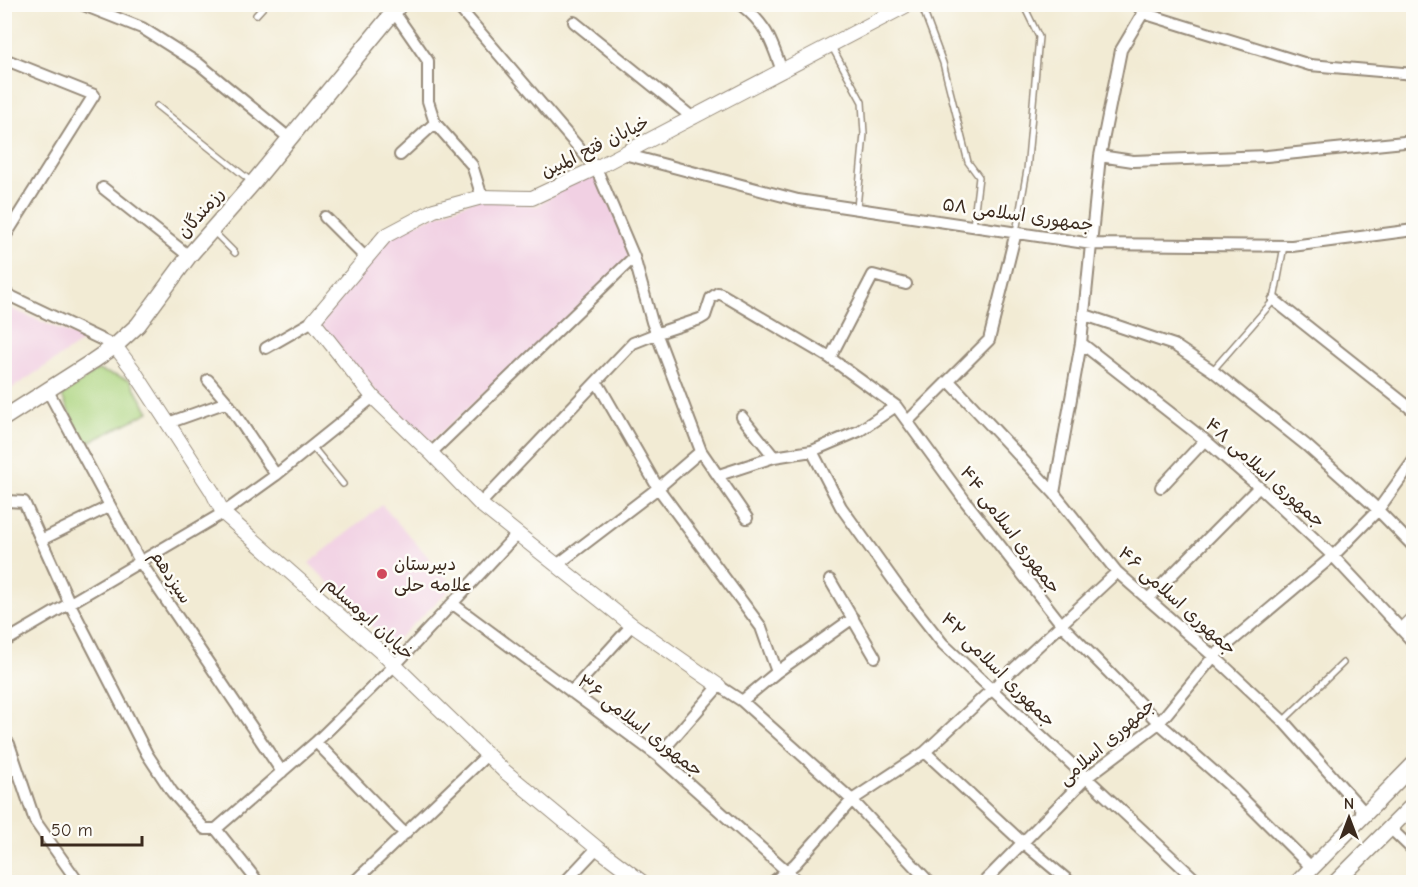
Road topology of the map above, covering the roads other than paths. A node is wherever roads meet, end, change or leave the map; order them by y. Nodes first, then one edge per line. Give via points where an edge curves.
1 (81, 4) edge
2 (266, 4) edge
3 (456, 4) edge
4 (740, 4) edge
5 (909, 4) edge
6 (921, 4) edge
7 (1023, 4) edge
8 (1142, 7) edge
9 (397, 8) edge
10 (256, 15) dead end
11 (574, 22) dead end
12 (831, 45) junction
13 (6, 62) edge
14 (782, 71) junction
15 (1413, 74) edge
16 (157, 106) dead end
17 (693, 118) junction
18 (435, 123) junction
19 (290, 138) junction
20 (1413, 141) edge
21 (624, 154) junction
22 (400, 155) dead end
23 (1100, 156) junction
24 (596, 168) junction
25 (253, 183) junction
26 (103, 188) dead end
27 (482, 197) junction
28 (857, 208) junction
29 (325, 217) dead end
30 (973, 226) junction
31 (212, 230) junction
32 (1413, 230) edge
33 (6, 232) edge
34 (1016, 232) junction
35 (1092, 244) junction
36 (1284, 246) junction
37 (235, 253) dead end
38 (189, 256) junction
39 (634, 257) junction
40 (366, 258) junction
41 (906, 284) dead end
42 (4, 293) edge
43 (1274, 300) junction
44 (1085, 315) junction
45 (313, 321) junction
46 (658, 333) junction
47 (1081, 343) junction
48 (115, 346) junction
49 (266, 348) dead end
50 (830, 358) junction
51 (1213, 371) junction
52 (208, 380) dead end
53 (949, 381) junction
54 (597, 382) junction
55 (48, 391) junction
56 (373, 397) junction
57 (227, 402) junction
58 (896, 406) junction
59 (1413, 411) edge
60 (742, 417) dead end
61 (4, 418) edge
62 (908, 421) junction
63 (168, 423) junction
64 (1205, 440) junction
65 (312, 446) junction
66 (813, 451) junction
67 (701, 452) junction
68 (431, 453) junction
69 (774, 457) junction
70 (1413, 460) edge
71 (276, 475) junction
72 (719, 475) junction
73 (343, 484) dead end
74 (1161, 487) dead end
75 (1258, 487) junction
76 (658, 488) junction
77 (1054, 493) junction
78 (4, 497) edge
79 (480, 504) junction
80 (110, 506) junction
81 (1378, 510) junction
82 (223, 513) junction
83 (747, 518) dead end
84 (517, 534) junction
85 (41, 540) junction
86 (1413, 547) edge
87 (1333, 556) junction
88 (141, 562) junction
89 (557, 565) junction
90 (1117, 572) junction
91 (831, 580) dead end
92 (1149, 599) junction
93 (70, 604) junction
94 (453, 604) junction
95 (1413, 616) edge
96 (853, 618) junction
97 (1062, 624) junction
98 (633, 625) junction
99 (1401, 629) junction
100 (4, 642) edge
101 (1413, 643) edge
102 (875, 657) dead end
103 (1214, 657) junction
104 (1343, 663) dead end
105 (394, 666) junction
106 (777, 672) junction
107 (719, 686) junction
108 (992, 690) junction
109 (571, 693) junction
110 (742, 701) junction
111 (1283, 721) junction
112 (1159, 723) junction
113 (4, 739) edge
114 (316, 742) junction
115 (925, 752) junction
116 (488, 753) junction
117 (658, 756) junction
118 (1413, 764) edge
119 (15, 767) junction
120 (282, 772) junction
121 (4, 776) edge
122 (1086, 778) junction
123 (852, 800) junction
124 (1413, 804) edge
125 (1365, 813) junction
126 (1390, 828) junction
127 (216, 829) junction
128 (405, 834) junction
129 (1023, 843) junction
130 (597, 848) junction
131 (1413, 851) edge
132 (1312, 868) junction
133 (786, 871) junction
134 (78, 882) edge
135 (258, 882) edge
136 (354, 882) edge
137 (565, 882) edge
138 (642, 882) edge
139 (773, 882) edge
140 (799, 882) edge
141 (929, 882) edge
142 (984, 882) edge
143 (1070, 882) edge
144 (1198, 882) edge
145 (1298, 882) edge
146 (1335, 882) edge

1 - 19 street via 142,28 190,58
2 - 10 lane
3 - 24 street
4 - 14 street via 768,34
5 - 12 street, خیابان فتح المبین
6 - 30 lane via 943,63 968,162 979,177
7 - 34 lane via 1039,37 1028,170
8 - 15 street via 1310,65
8 - 23 street via 1121,50
9 - 18 street via 428,61 428,101
9 - 19 main road, رزمندگان
11 - 17 street
12 - 14 street, خیابان فتح المبین
12 - 28 lane via 862,102 864,134
13 - 33 street via 94,95
14 - 17 street, خیابان فتح المبین
16 - 25 lane
17 - 21 street, خیابان فتح المبین
18 - 22 street
18 - 27 street via 472,165
19 - 25 main road, رزمندگان
20 - 23 street via 1267,156 1133,161
21 - 24 street, خیابان فتح المبین
21 - 28 street, جمهوری اسلامی ۵۸ via 798,200
23 - 35 street
24 - 27 street, خیابان فتح المبین via 532,198
24 - 39 street
25 - 31 main road, رزمندگان
26 - 38 street
27 - 40 street, خیابان فتح المبین via 434,210 385,236
28 - 30 street, جمهوری اسلامی ۵۸
29 - 40 street
30 - 34 street, جمهوری اسلامی ۵۸
31 - 37 lane
31 - 38 main road, رزمندگان
32 - 36 street, جمهوری اسلامی ۵۸
34 - 35 street, جمهوری اسلامی ۵۸
34 - 53 street via 989,340
35 - 36 street, جمهوری اسلامی ۵۸
35 - 44 street
36 - 43 lane
38 - 48 main road, رزمندگان via 138,325
39 - 46 street
39 - 68 street
40 - 45 street, خیابان فتح المبین
41 - 50 street via 873,275
42 - 48 street
43 - 51 lane
43 - 59 street
44 - 47 street
44 - 51 street via 1174,345
45 - 49 street
45 - 56 street
46 - 50 street, جمهوری اسلامی ۴۴ via 705,316 711,298 717,293
46 - 54 street via 633,343
46 - 67 street
47 - 64 street, جمهوری اسلامی ۴۸
47 - 77 street
48 - 55 main road, رزمندگان
48 - 63 street, خیابان ابومسلم
50 - 58 street, جمهوری اسلامی ۴۴
51 - 81 street via 1306,445
52 - 57 street
53 - 62 street
53 - 77 street, جمهوری اسلامی ۴۶
54 - 76 street
54 - 79 street
55 - 61 main road, رزمندگان
55 - 80 street, سیزدهم
56 - 65 street
56 - 68 street
57 - 63 street
57 - 71 street
58 - 62 street, جمهوری اسلامی ۴۴
58 - 66 street via 859,431
60 - 69 street
62 - 97 street, جمهوری اسلامی ۴۴
63 - 82 street, خیابان ابومسلم
64 - 74 street
64 - 75 street, جمهوری اسلامی ۴۸
65 - 71 street
65 - 73 lane
66 - 69 street
66 - 108 street, جمهوری اسلامی ۴۲ via 841,507 899,588 943,644
67 - 72 street
67 - 76 street
68 - 79 street
69 - 72 street
70 - 81 street, جمهوری اسلامی
71 - 82 street
72 - 83 street
75 - 87 street, جمهوری اسلامی ۴۸
75 - 92 street
76 - 89 street
76 - 106 street via 761,627
77 - 90 street, جمهوری اسلامی ۴۶
78 - 85 street via 7,501 24,502
79 - 84 street
80 - 85 street
80 - 88 street, سیزدهم
81 - 86 street
81 - 87 street, جمهوری اسلامی
82 - 88 street
82 - 105 street, خیابان ابومسلم
84 - 89 street
84 - 94 street
85 - 93 street
87 - 99 street, جمهوری اسلامی ۴۸
87 - 103 street, جمهوری اسلامی
88 - 93 street
88 - 120 street, سیزدهم
89 - 98 street
90 - 92 street, جمهوری اسلامی ۴۶
90 - 97 street
91 - 96 street
92 - 103 street, جمهوری اسلامی ۴۶
93 - 100 street
93 - 127 street via 159,773 205,829
94 - 105 street
94 - 109 street, جمهوری اسلامی ۳۶
95 - 99 street
96 - 102 street
96 - 106 street
97 - 108 street
97 - 112 street, جمهوری اسلامی ۴۴
98 - 107 street
98 - 109 street
99 - 101 street, جمهوری اسلامی ۴۸
103 - 111 street, جمهوری اسلامی ۴۶
103 - 112 street, جمهوری اسلامی
104 - 111 lane
105 - 114 street
105 - 116 street, خیابان ابومسلم
106 - 110 street
107 - 110 street
107 - 117 street
108 - 115 street
108 - 122 street, جمهوری اسلامی ۴۲
109 - 117 street, جمهوری اسلامی ۳۶
110 - 123 street
111 - 125 street, جمهوری اسلامی ۴۶
112 - 122 street, جمهوری اسلامی
112 - 132 street, جمهوری اسلامی ۴۴ via 1228,784
113 - 119 street
114 - 120 street
114 - 128 street
115 - 123 street
115 - 129 street
116 - 128 street
116 - 130 street, خیابان ابومسلم
117 - 133 street, جمهوری اسلامی ۳۶
118 - 125 main road
119 - 121 street
119 - 134 street via 35,821
120 - 127 street
122 - 129 street, جمهوری اسلامی
122 - 144 street, جمهوری اسلامی ۴۲
123 - 133 street
123 - 141 street
124 - 126 main road
125 - 132 main road
126 - 131 street
126 - 146 main road
127 - 135 street
128 - 136 street
129 - 142 street, جمهوری اسلامی
129 - 143 street
130 - 137 street
130 - 138 street, خیابان ابومسلم
132 - 145 main road
133 - 139 street
133 - 140 street, جمهوری اسلامی ۳۶

